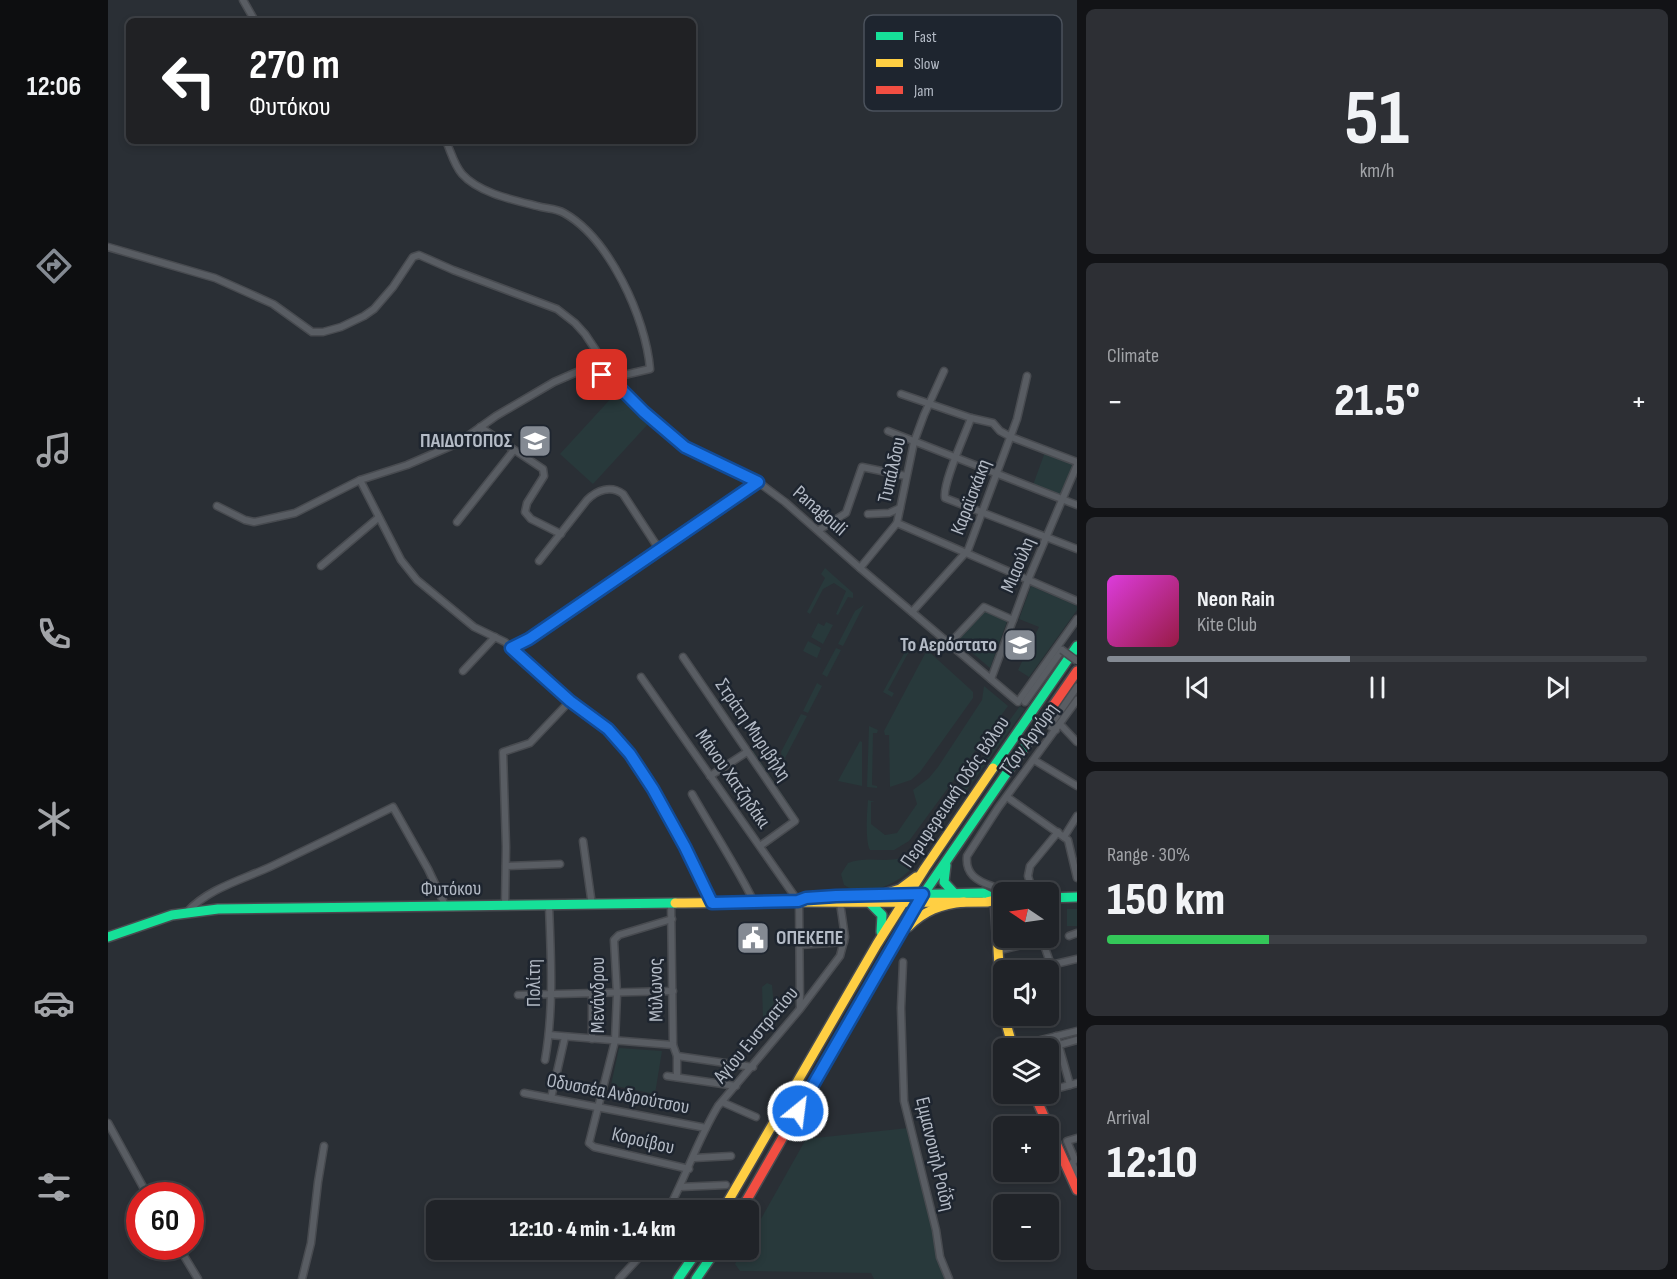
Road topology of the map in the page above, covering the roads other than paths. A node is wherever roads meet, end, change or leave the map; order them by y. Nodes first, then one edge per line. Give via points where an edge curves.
1 (243, 0) edge
2 (253, 18) edge
3 (447, 144) edge
4 (108, 248) edge
5 (944, 370) dead end
6 (1027, 376) dead end
7 (610, 378) junction
8 (901, 394) dead end
9 (929, 404) junction
10 (971, 418) junction
11 (480, 427) junction
12 (888, 432) dead end
13 (1011, 437) junction
14 (914, 442) junction
15 (514, 450) junction
16 (956, 458) junction
17 (1077, 463) edge
18 (997, 475) junction
19 (906, 476) junction
20 (360, 480) junction
21 (758, 482) junction
22 (1062, 500) junction
23 (1077, 505) edge
24 (217, 506) dead end
25 (900, 508) junction
26 (868, 514) dead end
27 (983, 514) junction
28 (378, 518) junction
29 (457, 522) dead end
30 (897, 523) junction
31 (819, 530) junction
32 (561, 534) junction
33 (1047, 537) junction
34 (661, 548) junction
35 (1077, 549) edge
36 (966, 553) junction
37 (538, 561) dead end
38 (321, 566) dead end
39 (860, 568) junction
40 (1028, 580) junction
41 (1077, 601) edge
42 (912, 612) junction
43 (1077, 619) edge
44 (1013, 620) junction
45 (495, 637) junction
46 (949, 644) junction
47 (1077, 646) edge
48 (511, 648) junction
49 (683, 657) dead end
50 (1077, 661) edge
51 (463, 671) dead end
52 (1077, 671) edge
53 (641, 677) dead end
54 (991, 679) junction
55 (1077, 687) edge
56 (570, 701) junction
57 (1021, 702) junction
58 (1076, 702) edge
59 (1058, 727) junction
60 (1077, 742) edge
61 (747, 752) junction
62 (1034, 760) junction
63 (710, 776) junction
64 (1077, 786) edge
65 (692, 794) dead end
66 (1007, 797) junction
67 (1077, 816) edge
68 (1058, 832) junction
69 (1064, 837) junction
70 (583, 841) dead end
71 (760, 846) junction
72 (948, 858) junction
73 (560, 864) dead end
74 (506, 866) junction
75 (923, 871) junction
76 (1077, 878) edge
77 (1030, 882) edge
78 (992, 886) dead end
79 (954, 893) junction
80 (881, 895) junction
81 (993, 896) edge
82 (1077, 897) edge
83 (905, 898) junction
84 (921, 898) junction
85 (1059, 898) edge
86 (993, 900) edge
87 (798, 901) junction
88 (752, 902) junction
89 (964, 902) junction
90 (671, 903) junction
91 (712, 903) junction
92 (840, 903) junction
93 (870, 903) junction
94 (592, 905) junction
95 (505, 906) junction
96 (549, 906) junction
97 (446, 907) junction
98 (187, 912) junction
99 (672, 919) junction
100 (1077, 933) edge
101 (1069, 936) dead end
102 (108, 937) edge
103 (844, 942) junction
104 (800, 945) junction
105 (877, 945) junction
106 (892, 945) junction
107 (998, 948) edge
108 (998, 951) junction
109 (1077, 959) edge
110 (999, 960) edge
111 (903, 962) dead end
112 (673, 991) junction
113 (552, 994) junction
114 (591, 994) junction
115 (617, 994) junction
116 (518, 995) dead end
117 (800, 1009) junction
118 (1077, 1031) edge
119 (549, 1035) junction
120 (1056, 1036) joint
121 (565, 1037) junction
122 (1049, 1038) edge
123 (592, 1039) junction
124 (1077, 1040) edge
125 (615, 1041) junction
126 (674, 1045) junction
127 (1059, 1045) joint
128 (677, 1056) junction
129 (545, 1060) dead end
130 (753, 1067) junction
131 (667, 1076) dead end
132 (677, 1077) junction
133 (1073, 1084) edge
134 (736, 1086) junction
135 (524, 1094) dead end
136 (551, 1098) junction
137 (722, 1102) junction
138 (598, 1107) junction
139 (756, 1117) dead end
140 (108, 1123) edge
141 (706, 1128) junction
142 (1077, 1136) edge
143 (1059, 1141) edge
144 (590, 1145) joint
145 (324, 1146) dead end
146 (1059, 1151) edge
147 (731, 1156) dead end
148 (694, 1158) junction
149 (689, 1169) junction
150 (1077, 1175) edge
151 (140, 1182) edge
152 (726, 1185) dead end
153 (680, 1187) junction
154 (1077, 1190) edge
155 (673, 1200) edge
156 (729, 1200) edge
157 (747, 1200) edge
158 (186, 1260) edge
159 (637, 1260) edge
160 (691, 1260) edge
161 (709, 1260) edge
162 (198, 1279) edge
163 (302, 1279) edge
164 (619, 1279) edge
165 (678, 1279) edge
166 (696, 1279) edge
167 (949, 1279) edge

1 - 2 street
3 - 7 street via 456,165 472,182 498,194 563,212 608,255 634,304 650,369
4 - 7 street, Panagouli via 215,278 273,304 312,332 341,327 374,309 413,257 419,255 557,309 585,334
5 - 9 street, Τυπάλδου
6 - 13 street, Καραϊσκάκη
7 - 11 street via 577,372
7 - 21 street, Panagouli via 685,447
8 - 9 street
9 - 10 street
9 - 14 street, Τυπάλδου
10 - 13 street via 994,424
10 - 16 street
11 - 15 street
11 - 20 street via 446,449
12 - 14 street
13 - 17 street
13 - 18 street, Καραϊσκάκη
14 - 16 street
14 - 19 street, Τυπάλδου
15 - 29 street
15 - 32 street via 544,471 525,514
16 - 18 street
16 - 27 street via 945,498
17 - 22 street, Μιαούλη
18 - 22 street
18 - 27 street, Καραϊσκάκη
19 - 25 street, Τυπάλδου
19 - 31 street via 862,467 846,513
20 - 24 street via 295,513 261,521 246,520
20 - 28 street
21 - 31 street, Panagouli
21 - 34 street
22 - 23 street
22 - 33 street, Μιαούλη
25 - 26 street
25 - 30 street, Τυπάλδου
27 - 33 street
27 - 36 street, Καραϊσκάκη
28 - 38 street
28 - 45 street via 417,580 474,627
30 - 36 street
30 - 39 street, Τυπάλδου
31 - 39 street, Panagouli
32 - 34 street via 597,491 617,490 624,494
32 - 37 street
33 - 35 street
33 - 40 street, Μιαούλη
34 - 48 street
36 - 40 street
36 - 42 street, Καραϊσκάκη
39 - 42 street, Panagouli
40 - 41 street
40 - 44 street, Μιαούλη
42 - 46 street, Panagouli
43 - 57 street
44 - 46 street via 984,607
44 - 54 street, Μιαούλη
45 - 48 street
45 - 51 street
46 - 54 street, Panagouli
47 - 75 main road, Περιφερειακή Οδός Βόλου
48 - 56 street
49 - 61 street, Στράτη Μυριβήλη
50 - 57 street, bridge via 1062,650
52 - 72 main road, Περιφερειακή Οδός Βόλου
53 - 63 street, Μάνου Χατζηδάκι
54 - 57 street, Panagouli
55 - 59 street via 1052,723 1051,728
56 - 74 street via 530,743 504,752
56 - 91 street via 608,729 637,764
58 - 59 street, Τζον Αργύρη
59 - 60 street
59 - 62 street, Τζον Αργύρη
61 - 63 street
61 - 71 street, Στράτη Μυριβήλη via 795,821
62 - 64 street
62 - 66 street, Τζον Αργύρη
63 - 71 street, Μάνου Χατζηδάκι
65 - 88 street via 733,860
66 - 68 street
66 - 78 street, Τζον Αργύρη via 966,860 971,874
67 - 69 street
68 - 69 street
68 - 77 street via 1029,869
69 - 76 street via 1069,842
70 - 94 street
71 - 87 street, Μάνου Χατζηδάκι
72 - 79 main road via 944,880
72 - 84 main road, Περιφερειακή Οδός Βόλου
73 - 74 street
74 - 95 street
75 - 80 main road via 900,889
75 - 83 main road, Περιφερειακή Οδός Βόλου
79 - 81 main road, Φυτόκου
79 - 84 main road, Φυτόκου
80 - 83 main road, Φυτόκου
80 - 87 main road, Φυτόκου
82 - 85 main road
83 - 84 main road, Φυτόκου
83 - 93 main road, Φυτόκου
83 - 105 main road, Περιφερειακή Οδός Βόλου
84 - 89 main road, Φυτόκου
84 - 106 main road, Περιφερειακή Οδός Βόλου
86 - 89 main road, Φυτόκου
87 - 88 main road, Φυτόκου
87 - 92 main road, Φυτόκου
87 - 104 street
88 - 91 main road, Φυτόκου
89 - 106 main road via 925,912
90 - 91 main road, Φυτόκου
90 - 94 main road, Φυτόκου
90 - 99 street, Μύλωνος
92 - 93 main road, Φυτόκου
92 - 103 street
93 - 105 main road via 883,917
94 - 96 main road, Φυτόκου
95 - 96 main road, Φυτόκου
95 - 97 main road, Φυτόκου
96 - 113 street, Πολίτη
97 - 98 main road, Φυτόκου
97 - 98 street via 393,807 201,898
98 - 102 main road, Φυτόκου
99 - 112 street, Μύλωνος
99 - 115 street, Μενάνδρου via 616,937
100 - 101 street
103 - 104 street
103 - 117 street, Αγίου Ευστρατίου via 837,960
104 - 117 street
105 - 156 main road, Περιφερειακή Οδός Βόλου
106 - 157 main road, Περιφερειακή Οδός Βόλου
107 - 108 main road
108 - 109 street via 1038,941 1044,945 1050,965
108 - 110 main road
111 - 167 street, Εμμανουήλ Ροΐδη via 904,1101 940,1257
112 - 115 street
112 - 126 street, Μύλωνος
113 - 114 street
113 - 116 street
113 - 119 street, Πολίτη
114 - 115 street
114 - 123 street
115 - 125 street, Μενάνδρου
117 - 130 street, Αγίου Ευστρατίου
118 - 120 street
119 - 121 street
119 - 129 street, Πολίτη
120 - 122 street
121 - 123 street
121 - 136 street
123 - 125 street
124 - 127 street
125 - 126 street
125 - 138 street, Μενάνδρου
126 - 128 street, Μύλωνος
127 - 133 street
128 - 130 street
128 - 132 street, Μύλωνος
130 - 134 street, Αγίου Ευστρατίου
131 - 132 street
132 - 134 street
134 - 137 street, Αγίου Ευστρατίου
135 - 136 street, Οδυσσέα Ανδρούτσου
136 - 138 street, Οδυσσέα Ανδρούτσου
137 - 139 street
137 - 141 street, Αγίου Ευστρατίου
138 - 141 street, Οδυσσέα Ανδρούτσου
138 - 144 street, Μενάνδρου
140 - 151 street
141 - 148 street, Αγίου Ευστρατίου
142 - 143 street
142 - 150 street via 1067,1141
144 - 149 street, Κοροίβου
145 - 163 street
146 - 154 main road
147 - 148 street
148 - 149 street, Αγίου Ευστρατίου
149 - 153 street, Αγίου Ευστρατίου
152 - 153 street
153 - 155 street, Αγίου Ευστρατίου
158 - 162 street
159 - 164 street
160 - 165 main road
161 - 166 main road

